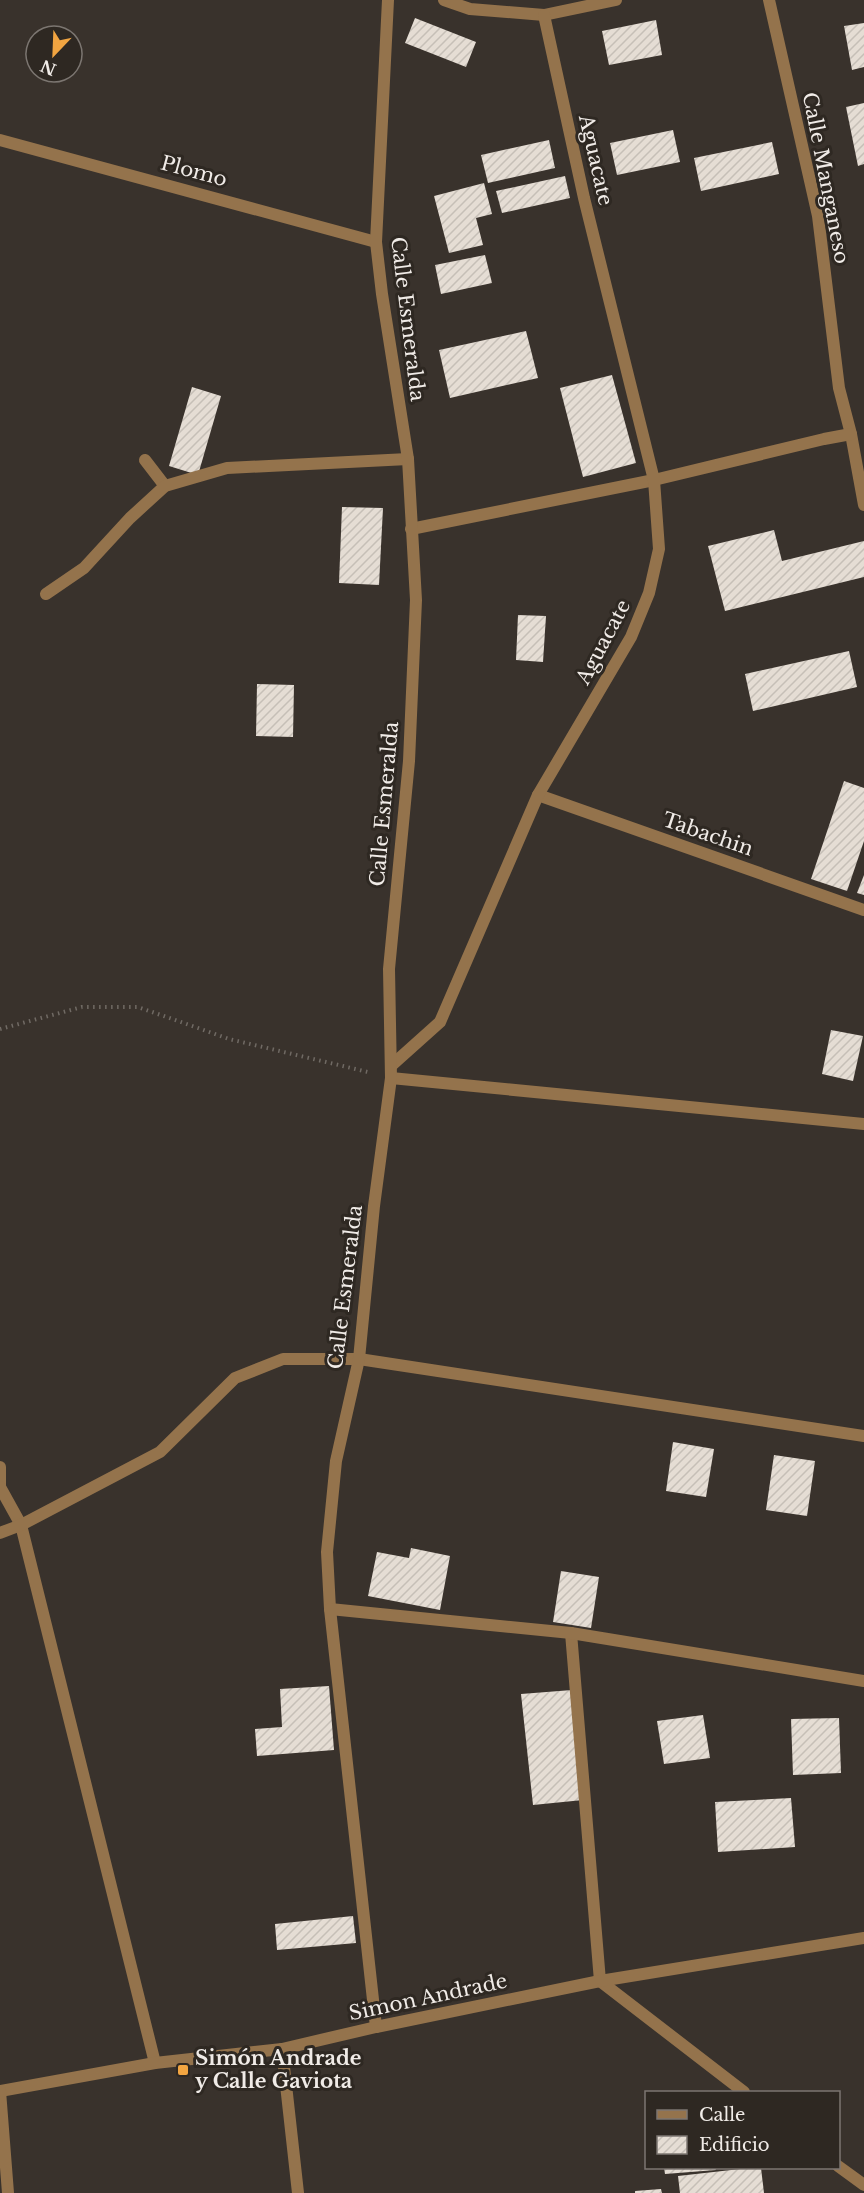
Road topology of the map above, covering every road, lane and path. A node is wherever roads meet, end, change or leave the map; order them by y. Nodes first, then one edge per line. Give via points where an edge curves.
1 (388, 0) edge
2 (444, 0) edge
3 (616, 0) edge
4 (769, 0) edge
5 (544, 15) junction
6 (0, 140) edge
7 (376, 242) junction
8 (851, 434) junction
9 (408, 459) junction
10 (145, 460) dead end
11 (654, 480) junction
12 (165, 486) junction
13 (864, 505) edge
14 (411, 529) junction
15 (45, 594) dead end
16 (538, 795) junction
17 (864, 910) edge
18 (0, 1029) edge
19 (391, 1071) junction
20 (864, 1124) edge
21 (359, 1359) junction
22 (864, 1436) edge
23 (0, 1467) edge
24 (0, 1487) edge
25 (21, 1525) junction
26 (0, 1533) edge
27 (330, 1609) junction
28 (571, 1633) junction
29 (864, 1681) edge
30 (864, 1938) edge
31 (600, 1981) junction
32 (376, 2027) junction
33 (282, 2049) junction
34 (155, 2063) junction
35 (0, 2091) edge
36 (743, 2091) edge
37 (840, 2167) edge
38 (864, 2185) edge
39 (8, 2193) edge
40 (298, 2193) edge

1 - 7 street, Calle Esmeralda
2 - 5 street via 471,9
3 - 5 street
4 - 8 street, Calle Manganeso via 818,216 839,388
5 - 11 street, Aguacate
6 - 7 street, Plomo
7 - 9 street, Calle Esmeralda
8 - 11 street
8 - 13 street, Calle Manganeso
9 - 12 street via 227,468
9 - 14 street, Calle Esmeralda
10 - 12 street
11 - 14 street
11 - 16 street, Aguacate via 659,549 649,593 631,637
12 - 15 street via 84,568
14 - 19 street, Calle Esmeralda via 416,600 409,761 389,969
16 - 17 street, Tabachin
16 - 19 street, Aguacate via 440,1022
18 - 19 path via 82,1007 138,1006 229,1039
19 - 20 street
19 - 21 street, Calle Esmeralda
21 - 22 street
21 - 25 street via 283,1359 235,1378 160,1452
21 - 27 street, Calle Esmeralda via 336,1461 327,1552
23 - 24 street
24 - 25 street
25 - 26 street
25 - 34 street
27 - 28 street
27 - 32 street, Calle Esmeralda
28 - 29 street
28 - 31 street
30 - 31 street, Simon Andrade
31 - 32 street, Simon Andrade
31 - 36 street
32 - 33 street, Simon Andrade
33 - 34 street, Simon Andrade
33 - 40 street
34 - 35 street, Simon Andrade
35 - 39 street
37 - 38 street

